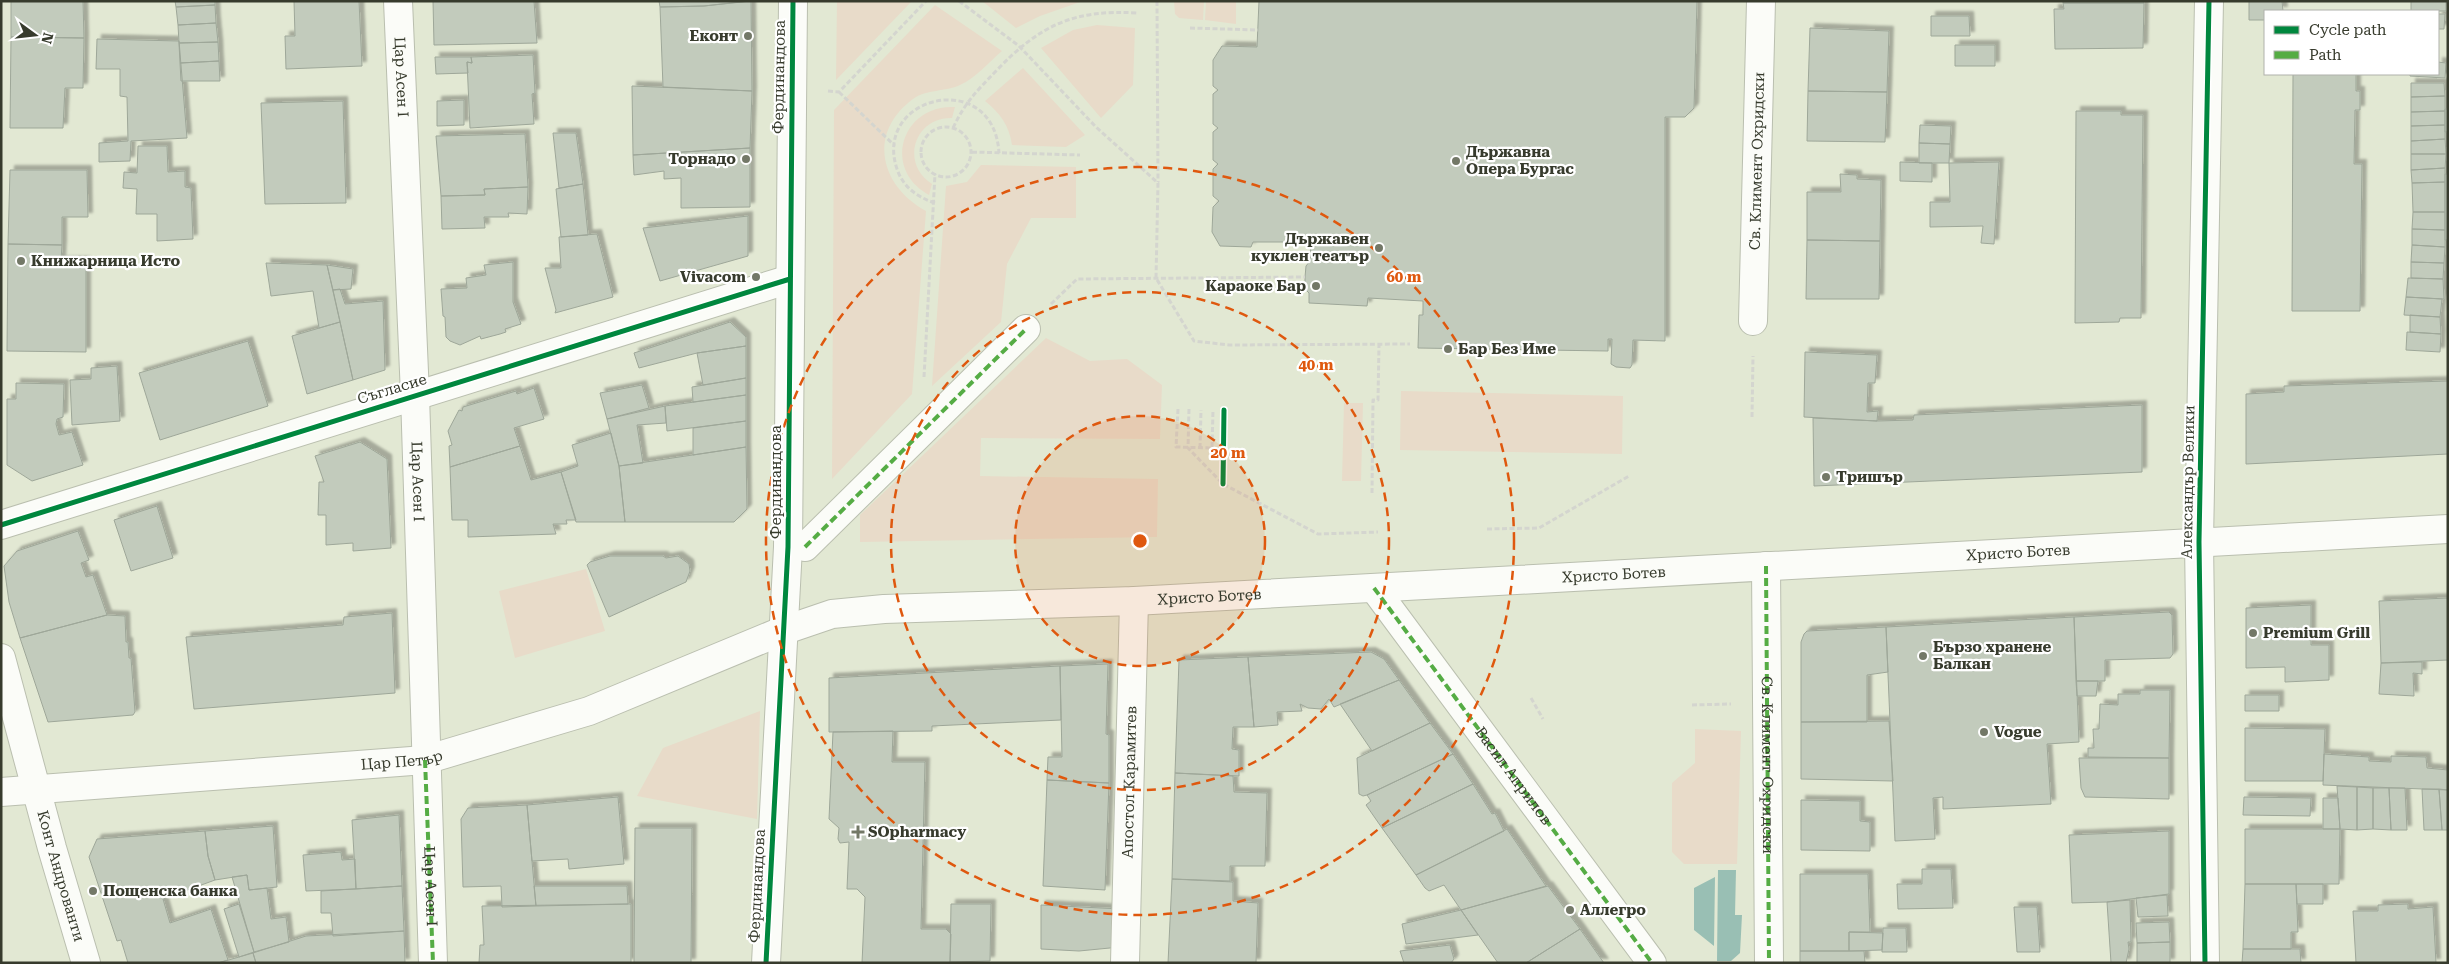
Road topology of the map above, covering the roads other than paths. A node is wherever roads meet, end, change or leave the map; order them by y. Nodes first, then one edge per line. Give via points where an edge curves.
1 (398, 1) edge
2 (793, 1) edge
3 (1761, 1) edge
4 (2209, 1) edge
5 (790, 279) junction
6 (1753, 321) road end
7 (1026, 329) road end
8 (415, 395) junction
9 (1, 525) edge
10 (2448, 529) edge
11 (2199, 542) junction
12 (805, 547) dead end
13 (1766, 566) junction
14 (1374, 588) junction
15 (1134, 601) junction
16 (782, 631) junction
17 (1, 658) edge
18 (426, 760) junction
19 (37, 789) junction
20 (1, 792) edge
21 (86, 963) edge
22 (433, 963) edge
23 (766, 963) edge
24 (1125, 963) edge
25 (1652, 963) edge
26 (1769, 963) edge
27 (2205, 963) edge

1 - 8 street, Цар Асен I
2 - 5 street, Фердинандова
3 - 6 street, Св. Климент Охридски
4 - 11 street, Александър Велики
5 - 8 street, Съгласие
5 - 16 street, Фердинандова via 788,547
7 - 12 street
8 - 9 street, Съгласие
8 - 18 street, Цар Асен I
10 - 11 street, Христо Ботев
11 - 13 street, Христо Ботев
11 - 27 street, Александър Велики
13 - 14 street, Христо Ботев
13 - 26 street, Св. Климент Охридски
14 - 15 street, Христо Ботев
14 - 25 street, Васил Априлов
15 - 16 street, Христо Ботев via 884,609 832,614
15 - 24 street, Апостол Карамитев
16 - 18 street, Цар Петър via 589,711
16 - 23 street, Фердинандова
17 - 19 street, Конт Андрованти
18 - 19 street, Цар Петър
18 - 22 street, Цар Асен I
19 - 20 street, Цар Петър
19 - 21 street, Конт Андрованти

